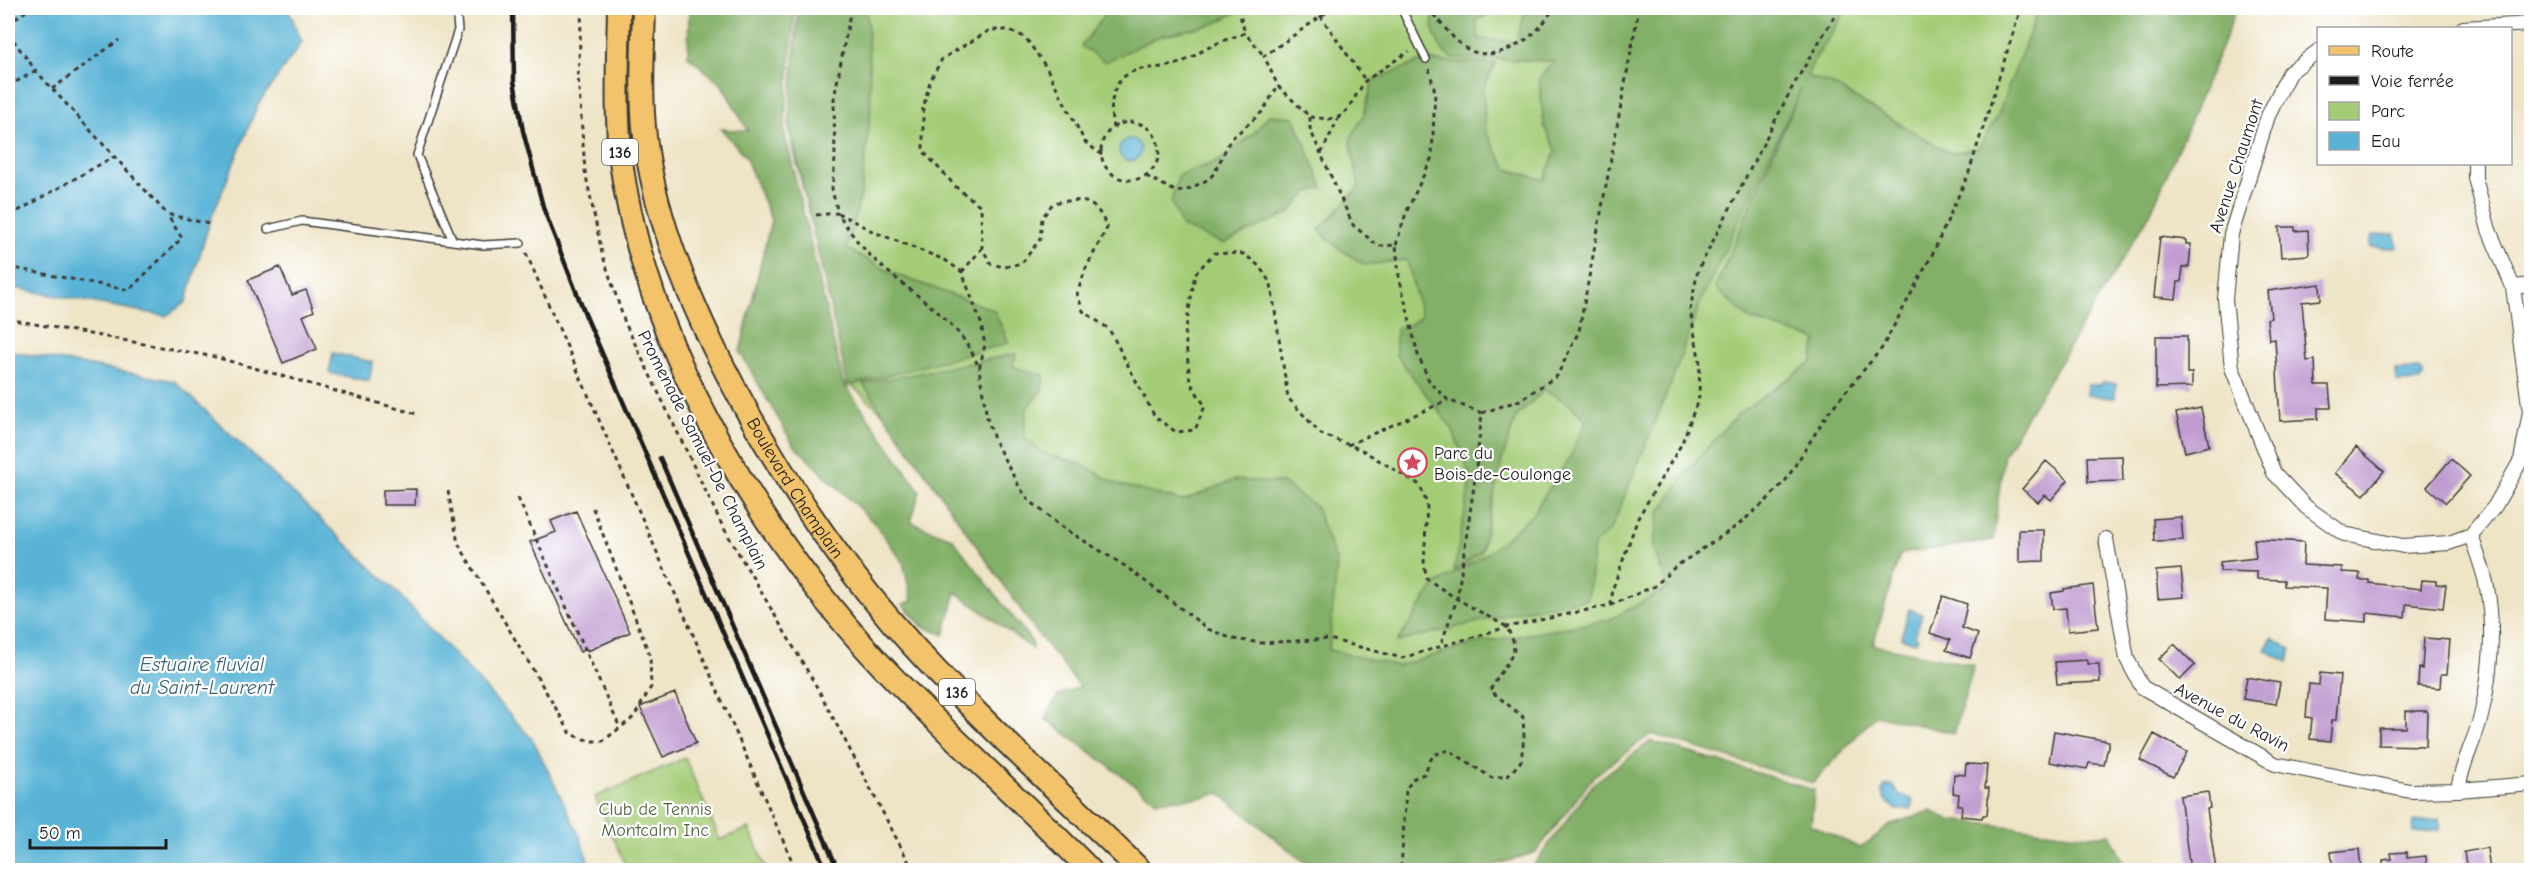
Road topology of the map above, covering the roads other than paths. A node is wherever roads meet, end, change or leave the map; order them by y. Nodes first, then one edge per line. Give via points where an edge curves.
1 (456, 8) edge
2 (619, 8) edge
3 (644, 8) edge
4 (1401, 8) edge
5 (2532, 24) edge
6 (2491, 27) edge
7 (2317, 52) edge
8 (1426, 59) road end
9 (2475, 165) edge
10 (268, 230) dead end
11 (453, 241) junction
12 (522, 243) road end
13 (2532, 285) edge
14 (2513, 287) junction
15 (2471, 535) junction
16 (2106, 539) dead end
17 (2532, 784) edge
18 (2458, 790) junction
19 (1090, 870) edge
20 (1140, 870) edge

1 - 11 lane via 458,30 417,155
2 - 19 main road, 136 via 619,142 632,220 651,292 678,358 720,441 799,564 879,662 936,723
3 - 20 main road, Boulevard Champlain / 136 via 645,136 663,222 703,323 764,442 842,559 891,621
4 - 8 lane
5 - 6 street
7 - 15 street, Avenue Chaumont via 2289,73 2268,116 2231,234 2225,299 2232,368 2274,472 2306,507 2344,534 2403,546 2449,543
9 - 14 street via 2489,230
10 - 11 lane via 302,221
11 - 12 lane via 483,245
13 - 14 street
14 - 15 street via 2530,412 2521,460 2495,506
15 - 18 street via 2487,586 2492,624 2480,718
16 - 18 street, Avenue du Ravin via 2127,659 2142,687 2275,764 2410,791
17 - 18 street, Avenue du Ravin

